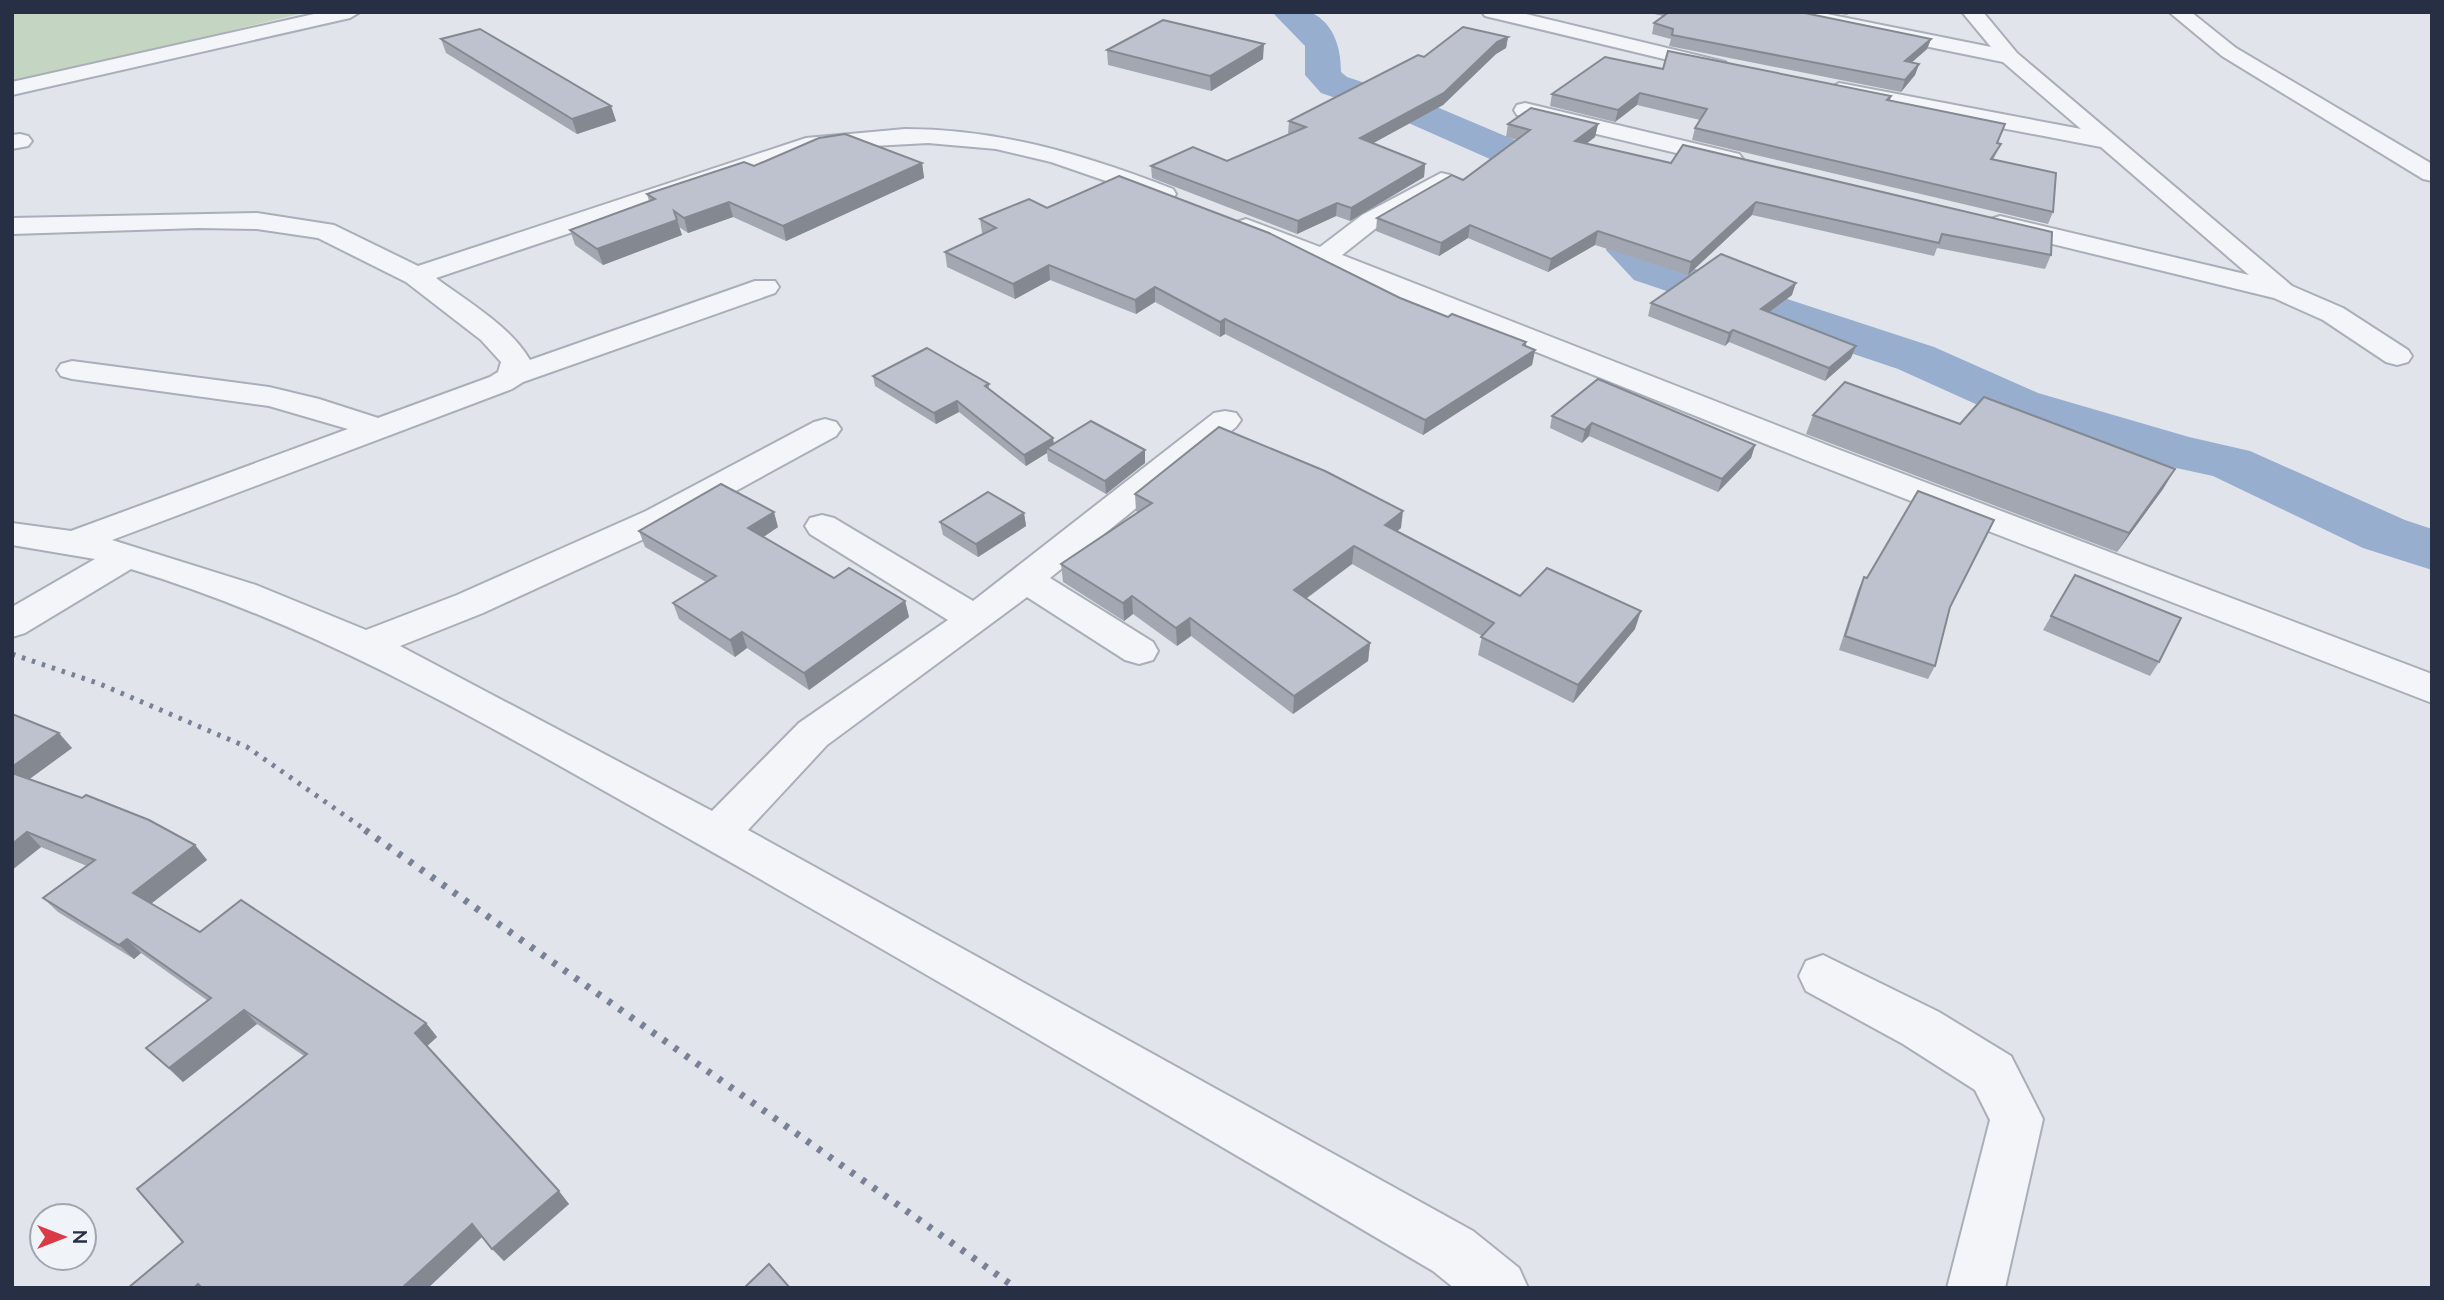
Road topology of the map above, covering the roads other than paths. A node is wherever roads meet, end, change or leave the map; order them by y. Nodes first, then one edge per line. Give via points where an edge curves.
1 (350, 12) edge
2 (1492, 12) edge
3 (1787, 12) edge
4 (1972, 12) edge
5 (2179, 12) edge
6 (2010, 57) junction
7 (1746, 71) edge
8 (1812, 84) edge
9 (12, 89) edge
10 (1525, 110) edge
11 (2111, 142) junction
12 (1755, 165) edge
13 (2432, 174) edge
14 (1441, 180) edge
15 (1972, 217) edge
16 (12, 226) edge
17 (1323, 257) junction
18 (416, 276) junction
19 (765, 287) dead end
20 (2284, 292) junction
21 (2397, 356) dead end
22 (72, 370) dead end
23 (512, 376) junction
24 (1225, 420) dead end
25 (377, 429) junction
26 (825, 429) dead end
27 (822, 526) dead end
28 (12, 534) edge
29 (77, 541) junction
30 (127, 555) junction
31 (1025, 579) junction
32 (975, 619) junction
33 (12, 624) edge
34 (368, 644) junction
35 (1139, 651) dead end
36 (2432, 689) edge
37 (717, 834) junction
38 (1823, 976) dead end
39 (1499, 1288) edge
40 (1976, 1288) edge

1 - 9 street
2 - 7 street
3 - 6 street
4 - 6 street
5 - 13 street via 2229,52
6 - 11 street
8 - 11 street
10 - 12 street
11 - 20 street
14 - 17 street via 1371,220
15 - 20 street
16 - 18 street via 198,220 297,226 341,236
17 - 18 street via 1075,163 997,142 952,137 852,138 814,143
17 - 36 street
18 - 23 street via 509,350 516,362
19 - 23 street
20 - 21 street via 2333,314
22 - 25 street via 267,397 357,419
23 - 25 street
24 - 31 street
25 - 29 street
26 - 34 street via 658,519 470,604
27 - 32 street
28 - 29 street
29 - 30 street
30 - 33 street
30 - 34 street via 241,591
31 - 32 street
31 - 35 street
32 - 37 street via 813,734
34 - 37 street
37 - 39 street via 942,957 1441,1244
38 - 40 street via 1993,1073 2005,1094 2017,1119

